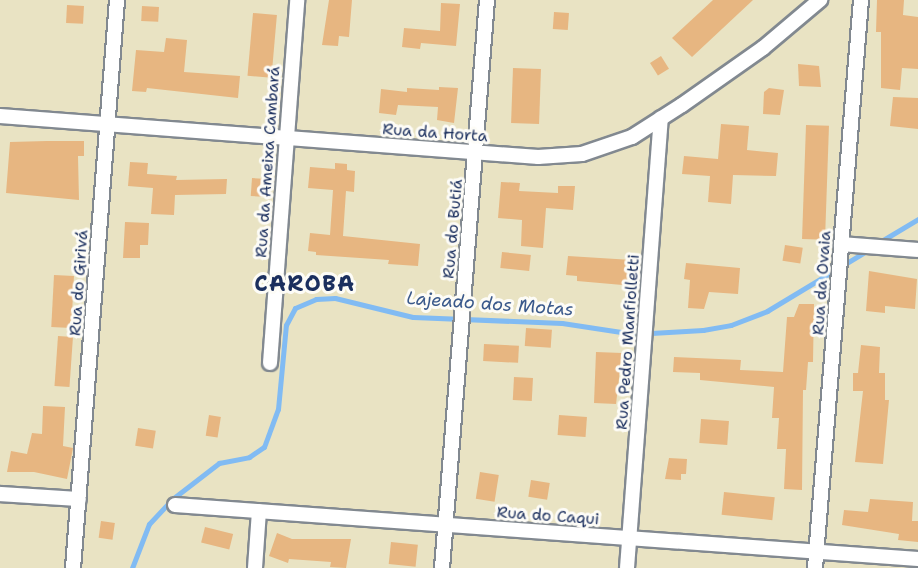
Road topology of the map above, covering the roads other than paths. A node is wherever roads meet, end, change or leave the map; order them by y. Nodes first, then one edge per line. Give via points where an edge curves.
1 (117, 0) edge
2 (297, 0) edge
3 (487, 0) edge
4 (820, 0) edge
5 (861, 0) edge
6 (0, 116) edge
7 (661, 118) junction
8 (107, 124) junction
9 (286, 138) junction
10 (475, 153) junction
11 (841, 249) junction
12 (918, 250) edge
13 (270, 363) dead end
14 (0, 494) edge
15 (79, 499) junction
16 (175, 505) dead end
17 (259, 511) junction
18 (445, 525) junction
19 (629, 538) junction
20 (817, 552) junction
21 (918, 559) edge
22 (73, 568) edge
23 (255, 568) edge
24 (442, 568) edge
25 (627, 568) edge
26 (816, 568) edge

1 - 8 street, Rua do Girivá
2 - 9 street, Rua da Ameixa Cambará
3 - 10 street, Rua do Butiá
4 - 7 street, Rua da Horta via 763,48
5 - 11 street, Rua da Ovaia
6 - 8 street, Rua da Horta
7 - 10 street, Rua da Horta via 632,137 582,154 537,157
7 - 19 street, Rua Pedro Manfiolletti
8 - 9 street, Rua da Horta
8 - 15 street, Rua do Girivá
9 - 10 street, Rua da Horta
9 - 13 street, Rua da Ameixa Cambará
10 - 18 street, Rua do Butiá
11 - 12 street via 860,246
11 - 20 street, Rua da Ovaia
14 - 15 street
15 - 22 street, Rua do Girivá
16 - 17 street, Rua do Caqui
17 - 18 street, Rua do Caqui
17 - 23 street
18 - 19 street, Rua do Caqui
18 - 24 street, Rua do Butiá
19 - 20 street, Rua do Caqui
19 - 25 street, Rua Pedro Manfiolletti
20 - 21 street, Rua do Caqui
20 - 26 street, Rua da Ovaia

